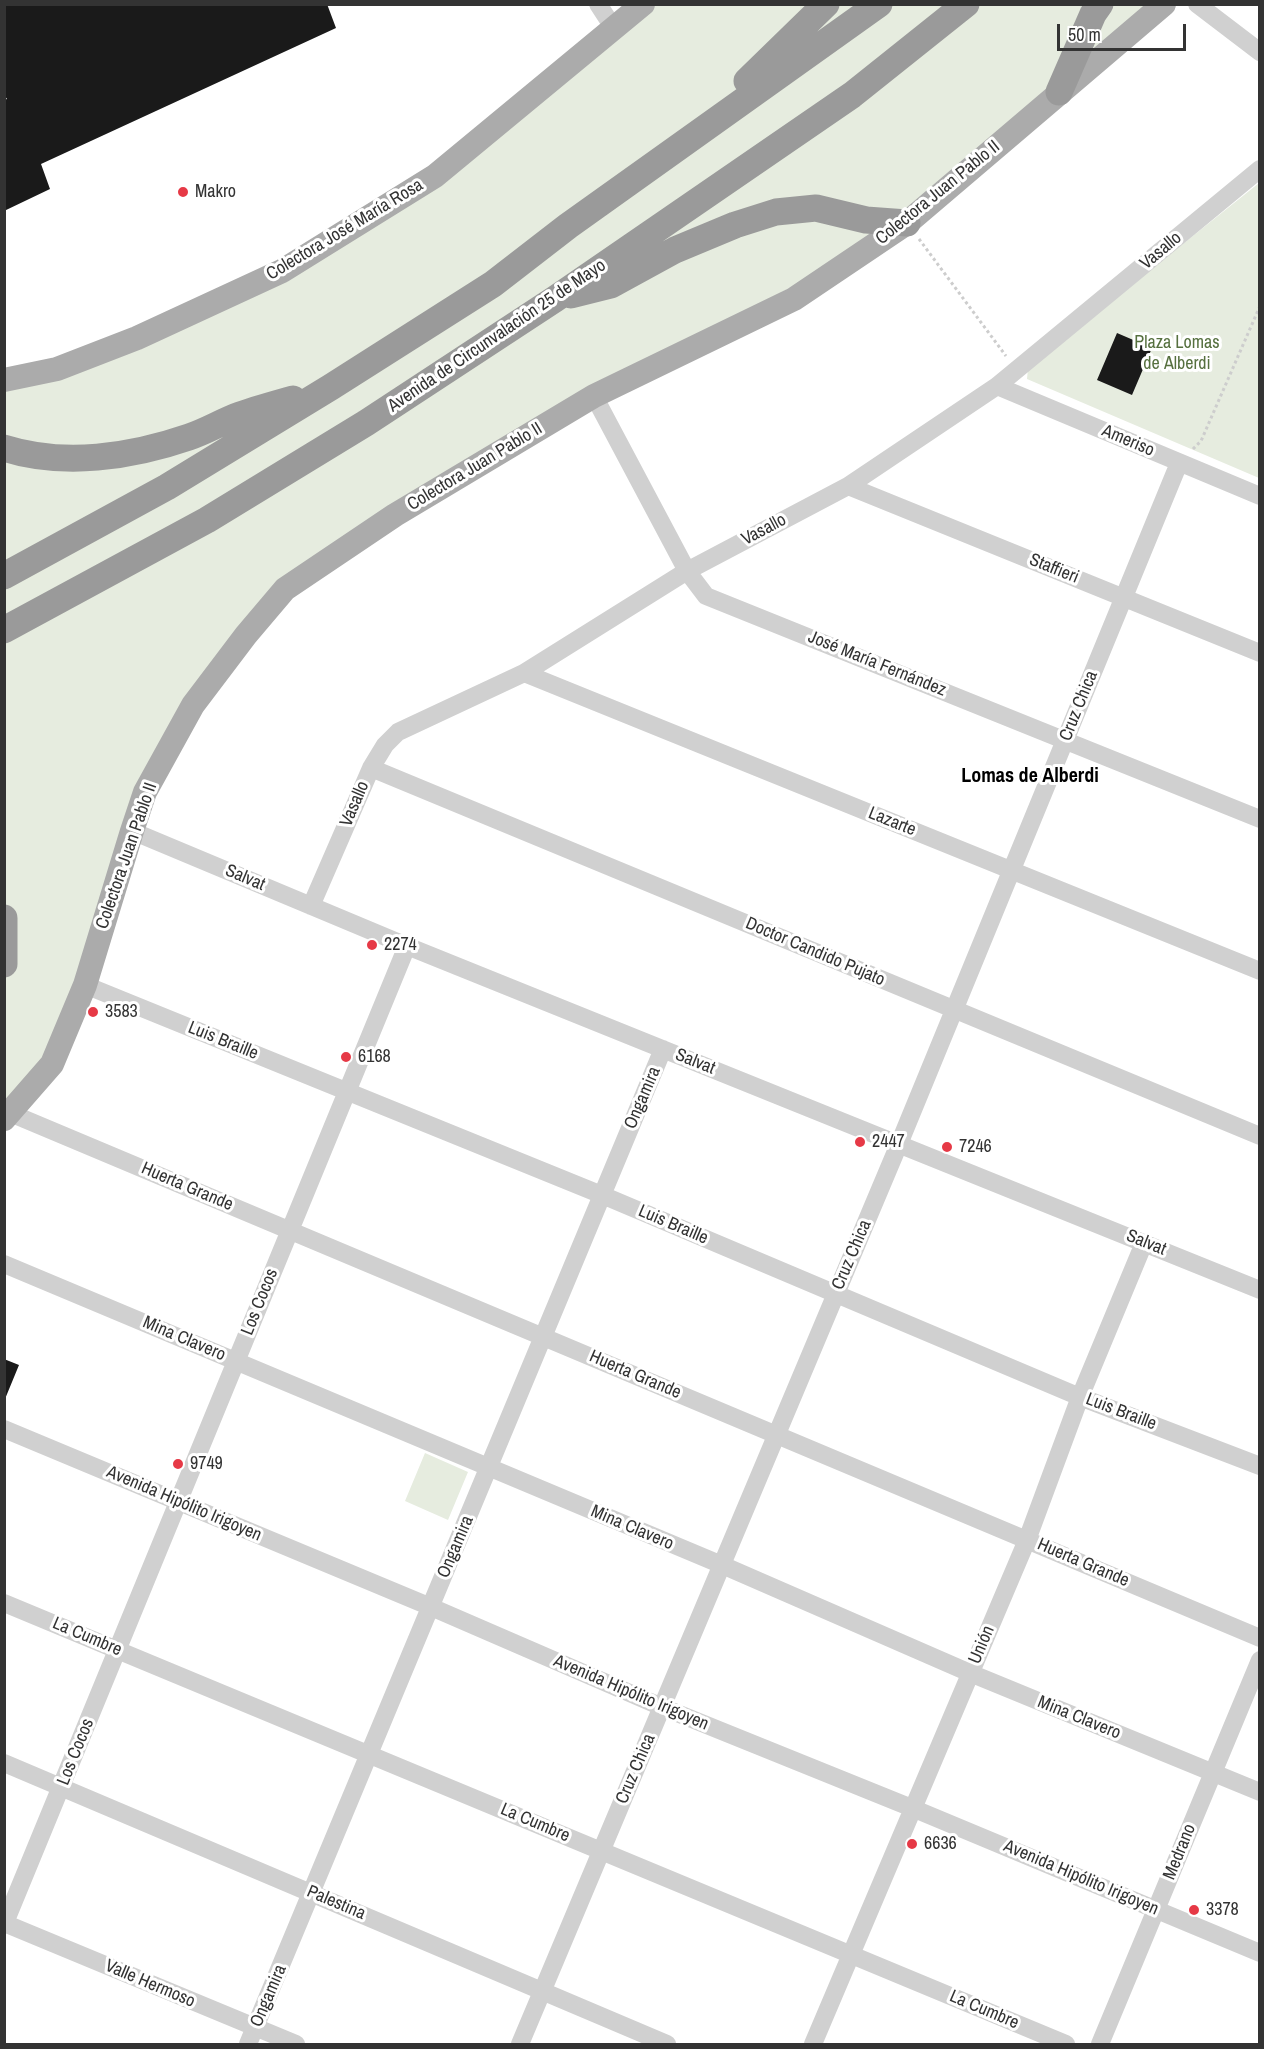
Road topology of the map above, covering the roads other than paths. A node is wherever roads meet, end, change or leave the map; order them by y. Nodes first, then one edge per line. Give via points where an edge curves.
1 (598, 4) edge
2 (643, 4) edge
3 (826, 4) edge
4 (879, 4) edge
5 (966, 4) edge
6 (1100, 4) edge
7 (1164, 4) edge
8 (1197, 4) edge
9 (613, 27) junction
10 (1260, 52) edge
11 (1059, 92) junction
12 (684, 142) junction
13 (1260, 169) edge
14 (907, 223) junction
15 (555, 298) junction
16 (4, 380) edge
17 (997, 386) junction
18 (331, 387) junction
19 (594, 396) junction
20 (4, 447) edge
21 (1179, 463) junction
22 (848, 486) junction
23 (1260, 496) edge
24 (687, 571) junction
25 (4, 576) edge
26 (1124, 596) junction
27 (4, 630) edge
28 (1260, 652) edge
29 (524, 674) junction
30 (1065, 740) junction
31 (370, 768) junction
32 (1260, 819) edge
33 (132, 831) junction
34 (1011, 870) junction
35 (311, 906) junction
36 (4, 918) edge
37 (407, 946) junction
38 (4, 964) edge
39 (1260, 971) edge
40 (85, 985) junction
41 (954, 1010) junction
42 (663, 1049) junction
43 (347, 1092) junction
44 (8, 1116) edge
45 (1260, 1136) edge
46 (899, 1144) junction
47 (602, 1195) junction
48 (290, 1230) junction
49 (1144, 1243) junction
50 (4, 1264) edge
51 (1260, 1290) edge
52 (836, 1294) junction
53 (543, 1337) junction
54 (236, 1361) junction
55 (1080, 1397) junction
56 (4, 1429) edge
57 (777, 1435) junction
58 (1260, 1466) edge
59 (489, 1468) junction
60 (178, 1502) junction
61 (1027, 1540) junction
62 (722, 1565) junction
63 (4, 1603) edge
64 (431, 1607) junction
65 (1260, 1638) edge
66 (118, 1650) junction
67 (1260, 1660) edge
68 (970, 1673) junction
69 (662, 1707) junction
70 (369, 1754) junction
71 (4, 1763) edge
72 (1213, 1772) junction
73 (61, 1787) junction
74 (1260, 1792) edge
75 (912, 1808) junction
76 (602, 1851) junction
77 (312, 1893) junction
78 (1156, 1910) junction
79 (5, 1924) edge
80 (1260, 1953) edge
81 (851, 1955) junction
82 (542, 1992) junction
83 (252, 2036) edge
84 (296, 2044) edge
85 (520, 2044) edge
86 (667, 2044) edge
87 (813, 2044) edge
88 (1066, 2044) edge
89 (1100, 2044) edge

1 - 9 street
2 - 9 main road, Colectora José María Rosa
3 - 12 highway
4 - 12 highway
5 - 15 highway, Avenida de Circunvalación 25 de Mayo via 852,95
6 - 11 highway
7 - 11 main road, Colectora Juan Pablo II
8 - 10 street
9 - 16 main road, Colectora José María Rosa via 435,176 282,271 137,338 57,369
11 - 14 main road, Colectora Juan Pablo II
12 - 18 highway via 493,284
13 - 17 street, Vasallo
14 - 15 highway via 866,220 816,208 776,212 675,250 611,285
14 - 19 main road, Colectora Juan Pablo II via 794,299
15 - 27 highway, Avenida de Circunvalación 25 de Mayo via 366,423 207,520
17 - 21 street, Ameriso
17 - 22 street, Vasallo
18 - 20 highway via 134,452 78,459 27,455
18 - 25 highway via 168,487
19 - 24 street, José María Fernández
19 - 33 main road, Colectora Juan Pablo II via 395,515 285,589 193,705 145,792
21 - 23 street, Ameriso
21 - 26 street, Cruz Chica
22 - 24 street, Vasallo
22 - 26 street, Staffieri
24 - 29 street, Vasallo
24 - 30 street, José María Fernández via 706,596
26 - 28 street, Staffieri
26 - 30 street, Cruz Chica
29 - 31 street, Vasallo via 398,732 384,745
29 - 34 street, Lazarte
30 - 32 street, José María Fernández
30 - 34 street, Cruz Chica
31 - 35 street, Vasallo
31 - 41 street, Doctor Candido Pujato
33 - 35 street, Salvat
33 - 40 main road, Colectora Juan Pablo II
34 - 39 street, Lazarte
34 - 41 street, Cruz Chica
35 - 37 street, Salvat
36 - 38 highway
37 - 42 street, Salvat
37 - 43 street, Los Cocos
40 - 43 street, Luis Braille
40 - 44 main road, Colectora Juan Pablo II via 52,1064
41 - 45 street, Doctor Candido Pujato
41 - 46 street, Cruz Chica
42 - 46 street, Salvat
42 - 47 street, Ongamira
43 - 47 street, Luis Braille
43 - 48 street, Los Cocos
44 - 48 street, Huerta Grande
46 - 49 street, Salvat
46 - 52 street, Cruz Chica
47 - 52 street, Luis Braille
47 - 53 street, Ongamira
48 - 53 street, Huerta Grande
48 - 54 street, Los Cocos
49 - 51 street, Salvat
49 - 55 street, Unión
50 - 54 street, Mina Clavero
52 - 55 street, Luis Braille
52 - 57 street, Cruz Chica
53 - 57 street, Huerta Grande
53 - 59 street, Ongamira
54 - 59 street, Mina Clavero
54 - 60 street, Los Cocos
55 - 58 street, Luis Braille
55 - 61 street, Unión
56 - 60 street, Avenida Hipólito Irigoyen
57 - 61 street, Huerta Grande
57 - 62 street, Cruz Chica
59 - 62 street, Mina Clavero
59 - 64 street, Ongamira
60 - 64 street, Avenida Hipólito Irigoyen
60 - 66 street, Los Cocos
61 - 65 street, Huerta Grande
61 - 68 street, Unión
62 - 68 street, Mina Clavero
62 - 69 street, Cruz Chica
63 - 66 street, La Cumbre
64 - 69 street, Avenida Hipólito Irigoyen
64 - 70 street, Ongamira
66 - 70 street, La Cumbre
66 - 73 street, Los Cocos
67 - 72 street, Medrano
68 - 72 street, Mina Clavero
68 - 75 street, Unión
69 - 75 street, Avenida Hipólito Irigoyen
69 - 76 street, Cruz Chica
70 - 76 street, La Cumbre
70 - 77 street, Ongamira
71 - 73 street, Palestina
72 - 74 street, Mina Clavero
72 - 78 street, Medrano
73 - 77 street, Palestina
73 - 79 street, Los Cocos
75 - 78 street, Avenida Hipólito Irigoyen
75 - 81 street, Unión
76 - 81 street, La Cumbre
76 - 82 street, Cruz Chica
77 - 82 street, Palestina
77 - 83 street, Ongamira
78 - 80 street, Avenida Hipólito Irigoyen
78 - 89 street, Medrano
79 - 83 street, Valle Hermoso
81 - 87 street, Unión
81 - 88 street, La Cumbre
82 - 85 street, Cruz Chica
82 - 86 street, Palestina
83 - 84 street, Valle Hermoso

